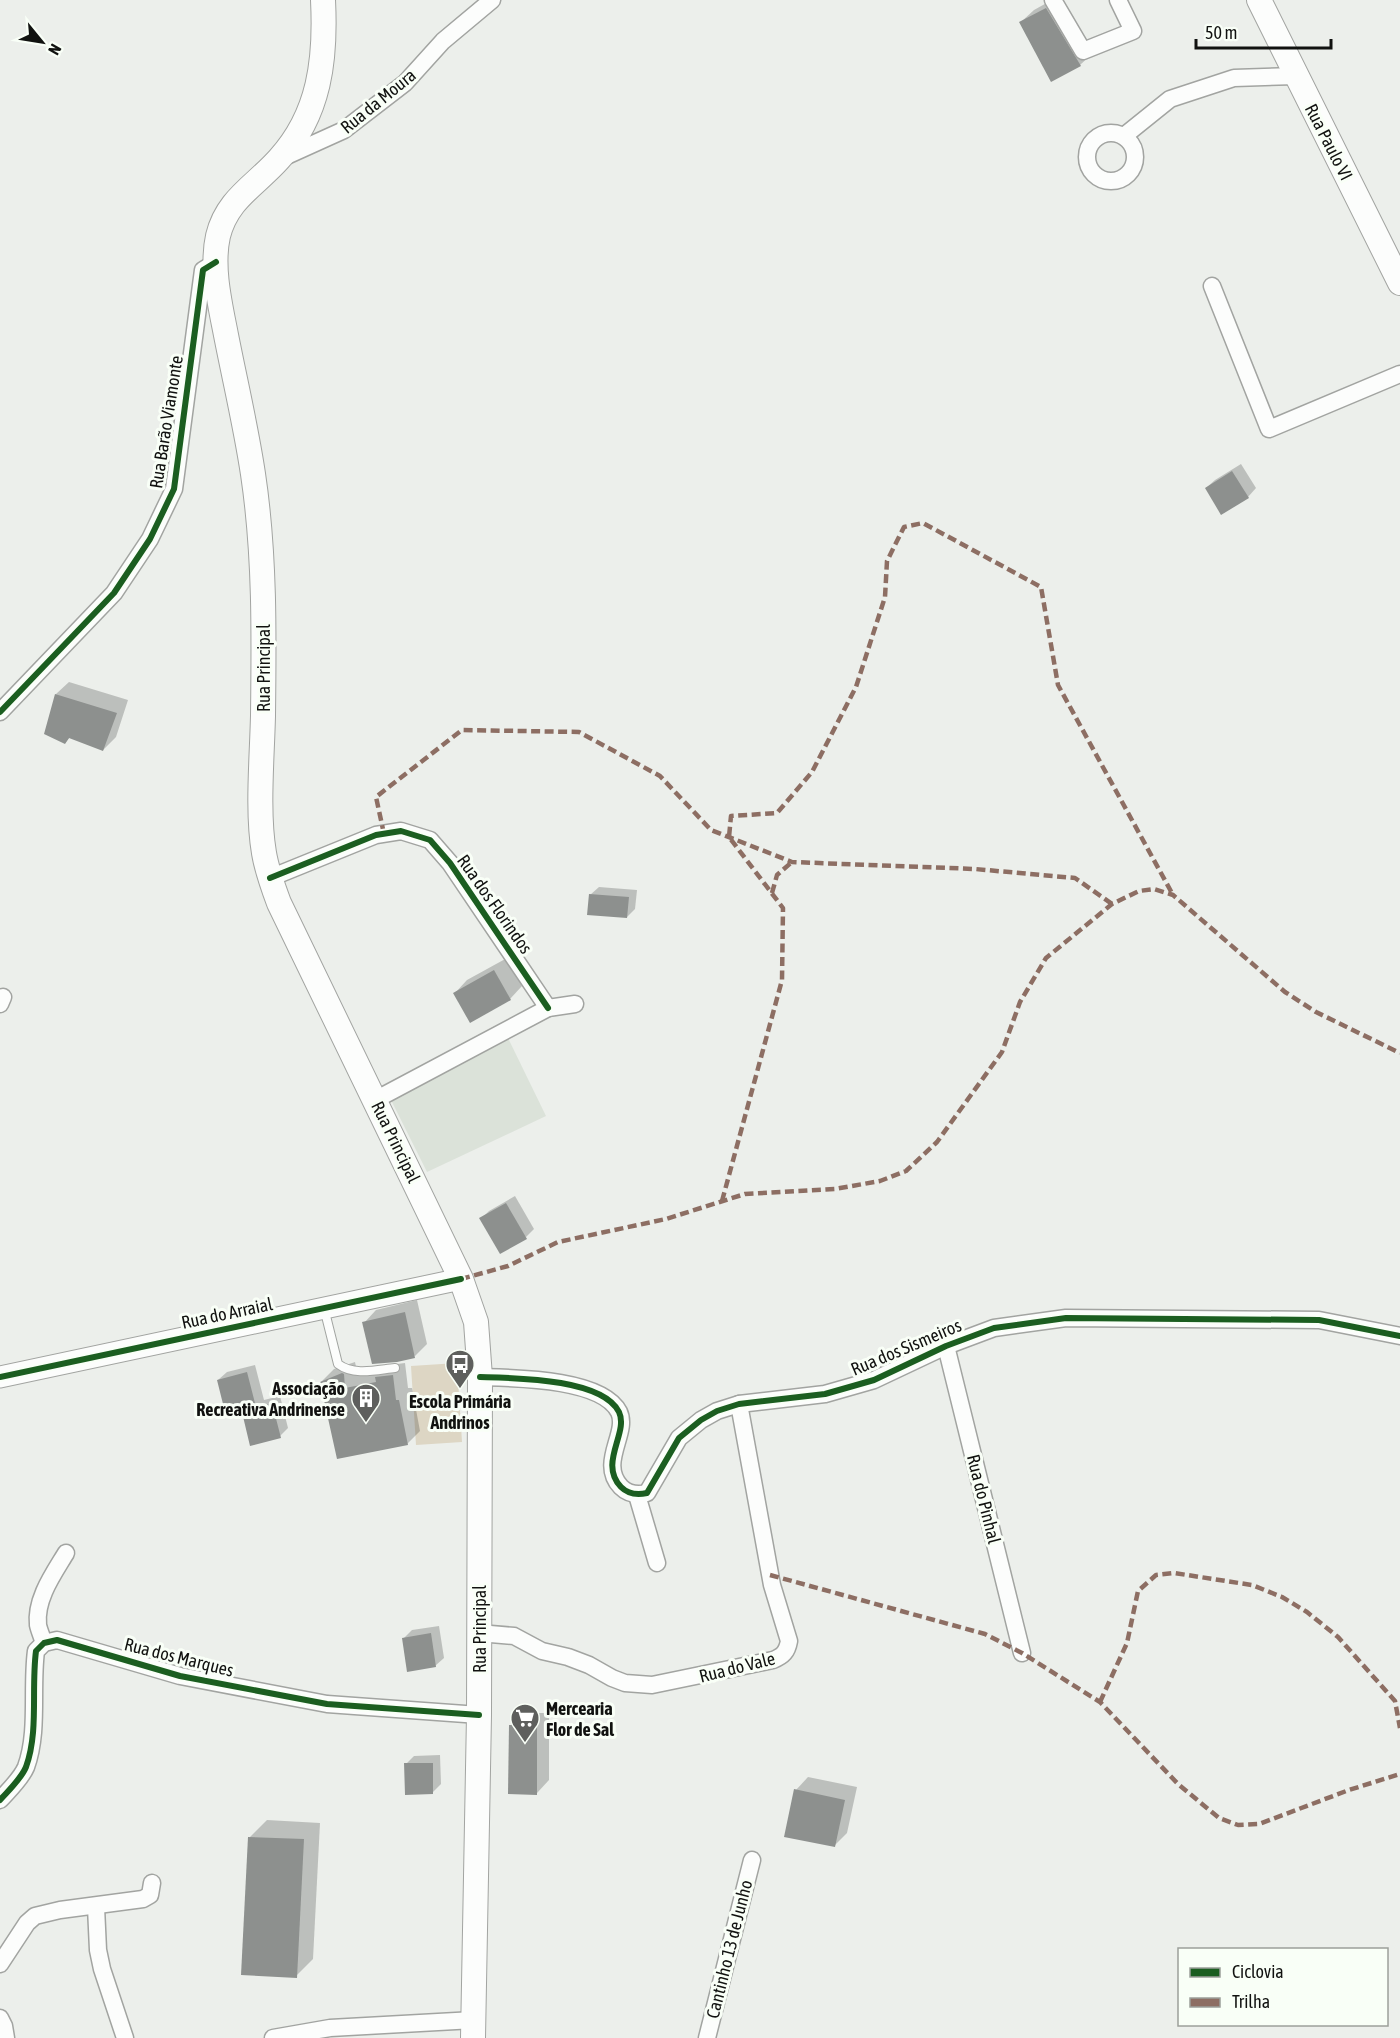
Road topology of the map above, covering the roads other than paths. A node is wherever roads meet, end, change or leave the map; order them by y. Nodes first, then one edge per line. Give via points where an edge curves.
1 (323, 0) edge
2 (492, 0) edge
3 (1053, 0) edge
4 (1118, 0) edge
5 (1259, 0) edge
6 (1296, 76) junction
7 (1124, 136) dead end
8 (279, 160) junction
9 (216, 262) junction
10 (1400, 283) edge
11 (1212, 286) dead end
12 (1400, 374) edge
13 (0, 712) edge
14 (270, 878) junction
15 (575, 1004) dead end
16 (548, 1008) junction
17 (375, 1100) junction
18 (461, 1279) junction
19 (324, 1308) junction
20 (1400, 1336) edge
21 (946, 1346) junction
22 (394, 1368) dead end
23 (0, 1377) edge
24 (480, 1377) junction
25 (739, 1404) junction
26 (637, 1495) junction
27 (66, 1553) dead end
28 (657, 1563) dead end
29 (479, 1633) junction
30 (44, 1643) junction
31 (1022, 1653) dead end
32 (479, 1715) junction
33 (0, 1800) edge
34 (752, 1860) dead end
35 (152, 1883) dead end
36 (96, 1906) junction
37 (0, 1964) edge
38 (0, 2018) edge
39 (473, 2029) edge
40 (6, 2038) edge
41 (125, 2038) edge
42 (273, 2038) edge
43 (707, 2038) edge

1 - 8 main road, Rua Principal via 324,47 318,90 302,129
2 - 8 street, Rua da Moura via 443,41 405,83 344,130
3 - 4 street via 1083,51 1133,31
5 - 6 main road, Rua Paulo VI
6 - 7 street via 1234,78 1170,99
6 - 10 main road, Rua Paulo VI
8 - 9 main road, Rua Principal via 227,212 218,237
9 - 13 street, Rua Barão Viamonte via 203,270 174,489 150,539 114,593
9 - 14 main road, Rua Principal via 253,474 258,528 264,615 262,837
11 - 12 street via 1269,429
14 - 16 street, Rua dos Florindos via 376,835 400,831 430,840 450,863
14 - 17 main road, Rua Principal
15 - 16 street
16 - 17 street
17 - 18 main road, Rua Principal
18 - 19 street, Rua do Arraial
18 - 24 main road, Rua Principal via 476,1322
19 - 22 lane via 338,1364 359,1371
19 - 23 street, Rua do Arraial
20 - 21 street, Rua dos Sismeiros via 1319,1320 1066,1318 994,1328
21 - 25 street, Rua dos Sismeiros via 874,1380 825,1394
21 - 31 street, Rua do Pinhal
24 - 26 street via 531,1378 586,1389 610,1401 620,1414 612,1463 615,1479 623,1490
24 - 29 main road, Rua Principal
25 - 26 street, Rua dos Sismeiros via 701,1420 679,1438 647,1493
25 - 29 street, Rua do Vale via 772,1585 789,1641 783,1656 683,1680 652,1685 625,1683 514,1636
26 - 28 street
27 - 30 street via 48,1582 40,1606 38,1624
29 - 32 main road, Rua Principal
30 - 32 street, Rua dos Marques via 57,1640 180,1676 327,1704
30 - 33 street via 36,1651 32,1744 25,1769
32 - 39 main road, Rua Principal
34 - 43 street, Cantinho 13 de Junho
35 - 36 street via 150,1895 143,1899
36 - 37 street via 35,1916
36 - 41 street via 102,1969
38 - 40 street
39 - 42 street via 330,2028

